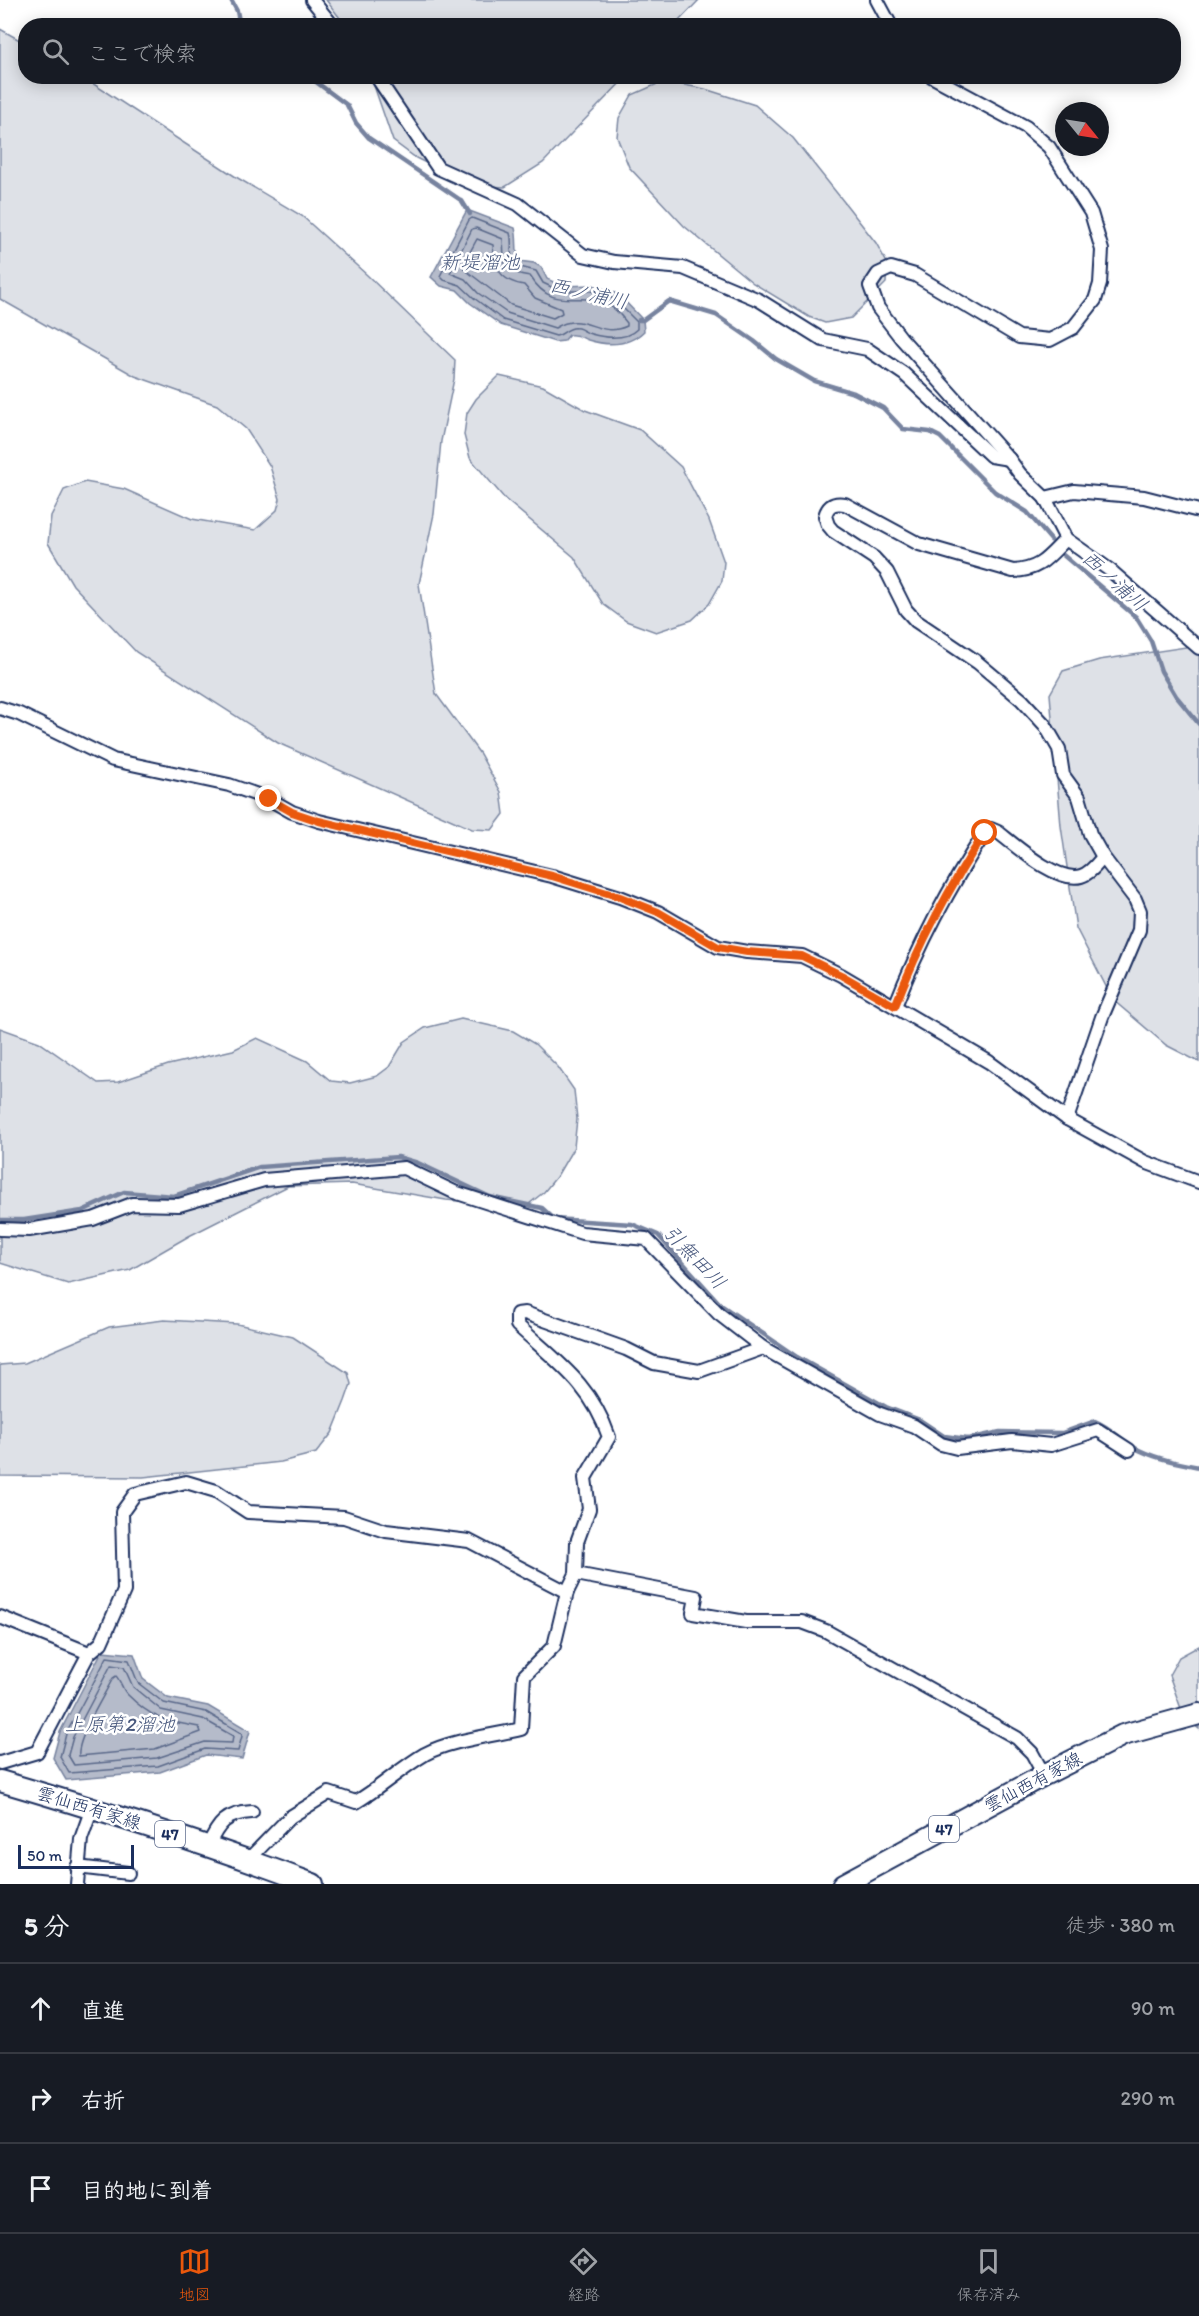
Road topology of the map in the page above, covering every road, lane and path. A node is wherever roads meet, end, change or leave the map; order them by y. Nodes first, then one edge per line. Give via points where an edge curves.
1 (312, 0) edge
2 (877, 0) edge
3 (327, 18) edge
4 (887, 18) edge
5 (381, 84) edge
6 (946, 84) edge
7 (1009, 459) junction
8 (1045, 498) junction
9 (1199, 511) edge
10 (1066, 539) junction
11 (1199, 648) edge
12 (0, 708) edge
13 (1103, 857) junction
14 (895, 1006) junction
15 (1067, 1119) junction
16 (1199, 1182) edge
17 (0, 1229) edge
18 (763, 1348) junction
19 (1129, 1450) dead end
20 (576, 1574) junction
21 (567, 1592) junction
22 (0, 1617) edge
23 (89, 1653) junction
24 (1199, 1714) edge
25 (0, 1763) edge
26 (1044, 1775) junction
27 (0, 1781) edge
28 (92, 1808) junction
29 (252, 1812) dead end
30 (208, 1846) junction
31 (248, 1860) junction
32 (77, 1867) junction
33 (128, 1873) dead end
34 (78, 1884) edge
35 (313, 1884) edge
36 (843, 1884) edge

1 - 3 street
2 - 4 street
5 - 7 street via 438,168 518,204 583,255 683,268 759,300 823,340 867,349 904,374 991,456
6 - 7 street via 1026,127 1049,147 1091,213 1102,250 1095,300 1073,328 1050,340 1019,337 915,275 891,268 878,274 870,286 878,308 902,338
7 - 8 street
8 - 9 street via 1074,491 1144,497
8 - 10 street
10 - 11 street via 1111,571
10 - 13 street via 1036,567 1013,571 919,544 845,504 837,502 830,506 825,516 833,531 874,558 887,572 906,610 916,621 977,662 1023,700 1045,725 1059,749 1063,775 1078,797 1090,834
12 - 14 street via 113,759 229,785 319,821 552,876 620,897 658,912 718,947 802,956
13 - 14 street via 1080,876 1064,875 1035,861 998,832 985,833 959,872
13 - 15 street via 1136,899 1141,920
14 - 15 street via 989,1062
15 - 16 street via 1145,1162
17 - 18 street via 29,1230 93,1219 132,1204 179,1205 264,1180 404,1168 454,1192 582,1233 646,1239 719,1314
18 - 19 street via 879,1414 914,1426 941,1444 957,1448 1012,1442 1051,1445 1098,1430
18 - 20 street via 699,1371 654,1363 626,1349 525,1313 517,1314 517,1325 582,1385 601,1414 609,1437 585,1478 589,1509 577,1542
20 - 21 street
20 - 26 street via 696,1597 693,1613 746,1622 802,1622 826,1630 1017,1738 1032,1753
21 - 23 street via 469,1541 386,1532 344,1517 248,1512 216,1491 186,1482 135,1494 122,1512 124,1591 101,1643
21 - 31 street via 554,1646 524,1676 520,1728 426,1754 356,1802 329,1793 290,1817
22 - 23 street
23 - 25 street via 37,1752
24 - 26 main road, 雲仙西有家線 / 47 via 1123,1735
26 - 36 main road, 雲仙西有家線 / 47
27 - 28 main road, 雲仙西有家線 / 47
28 - 30 main road, 雲仙西有家線 / 47
28 - 32 street via 81,1839
29 - 30 street via 237,1812 227,1818
30 - 31 main road, 雲仙西有家線 / 47
31 - 35 main road, 雲仙西有家線 / 47
32 - 33 street
32 - 34 street

